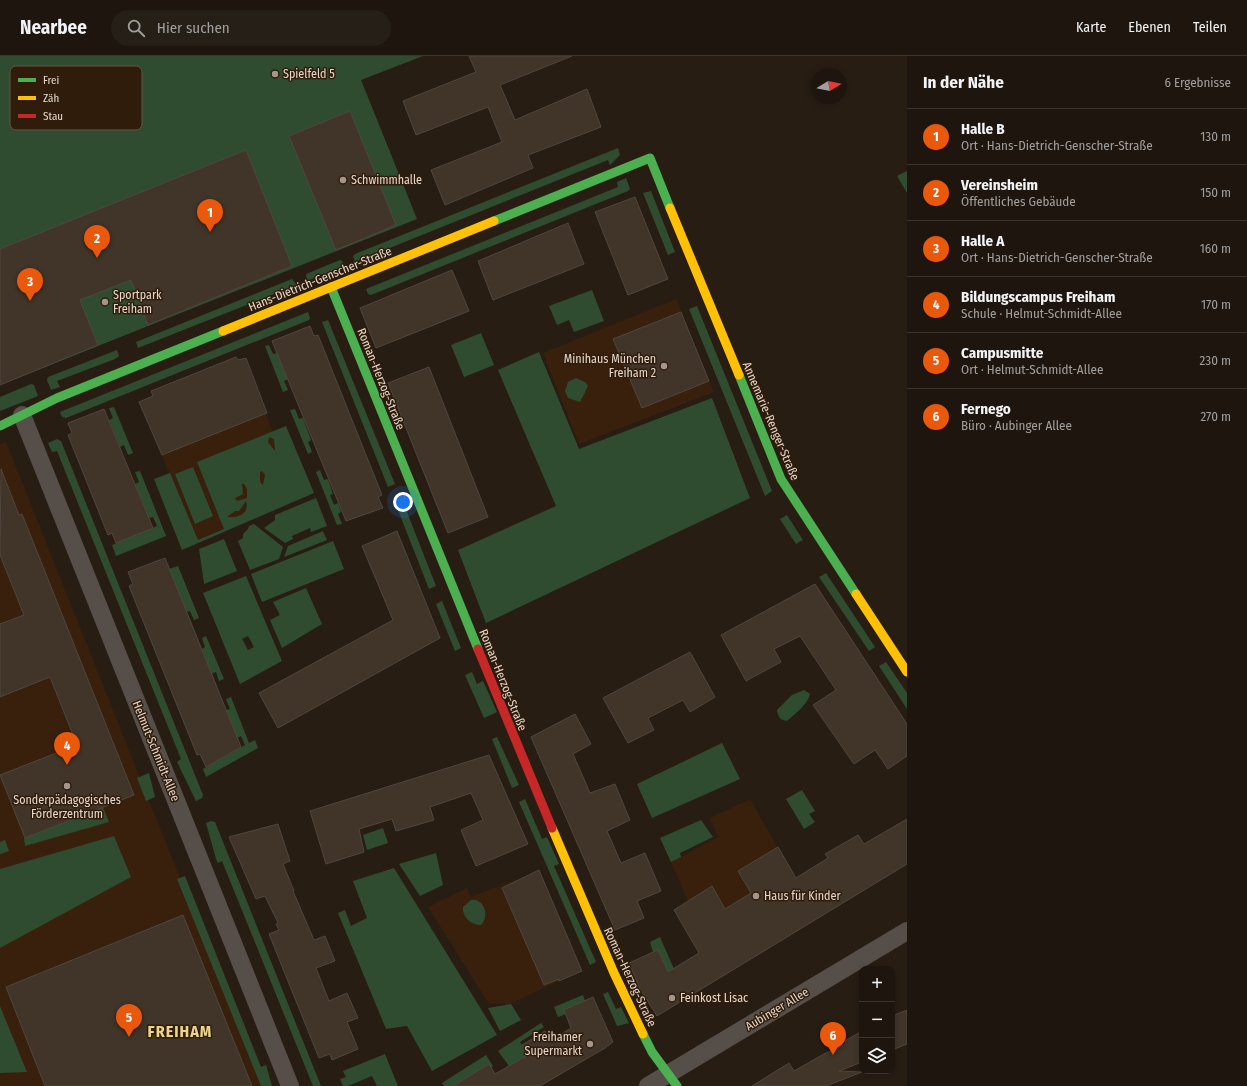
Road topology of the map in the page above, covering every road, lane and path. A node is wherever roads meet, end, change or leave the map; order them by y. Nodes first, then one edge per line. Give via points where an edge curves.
1 (650, 158) joint
2 (331, 287) junction
3 (22, 416) junction
4 (0, 426) edge
5 (907, 672) edge
6 (907, 931) edge
7 (672, 1080) edge
8 (290, 1086) edge
9 (648, 1086) edge

1 - 2 street, Hans-Dietrich-Genscher-Straße
1 - 5 street, Annemarie-Renger-Straße via 781,479
2 - 3 street, Hans-Dietrich-Genscher-Straße via 57,398
2 - 7 street, Roman-Herzog-Straße via 558,843 614,973 652,1052
3 - 4 street, Hans-Dietrich-Genscher-Straße
3 - 8 street, Helmut-Schmidt-Allee
6 - 7 street, Aubinger Allee
7 - 9 street, Aubinger Allee

